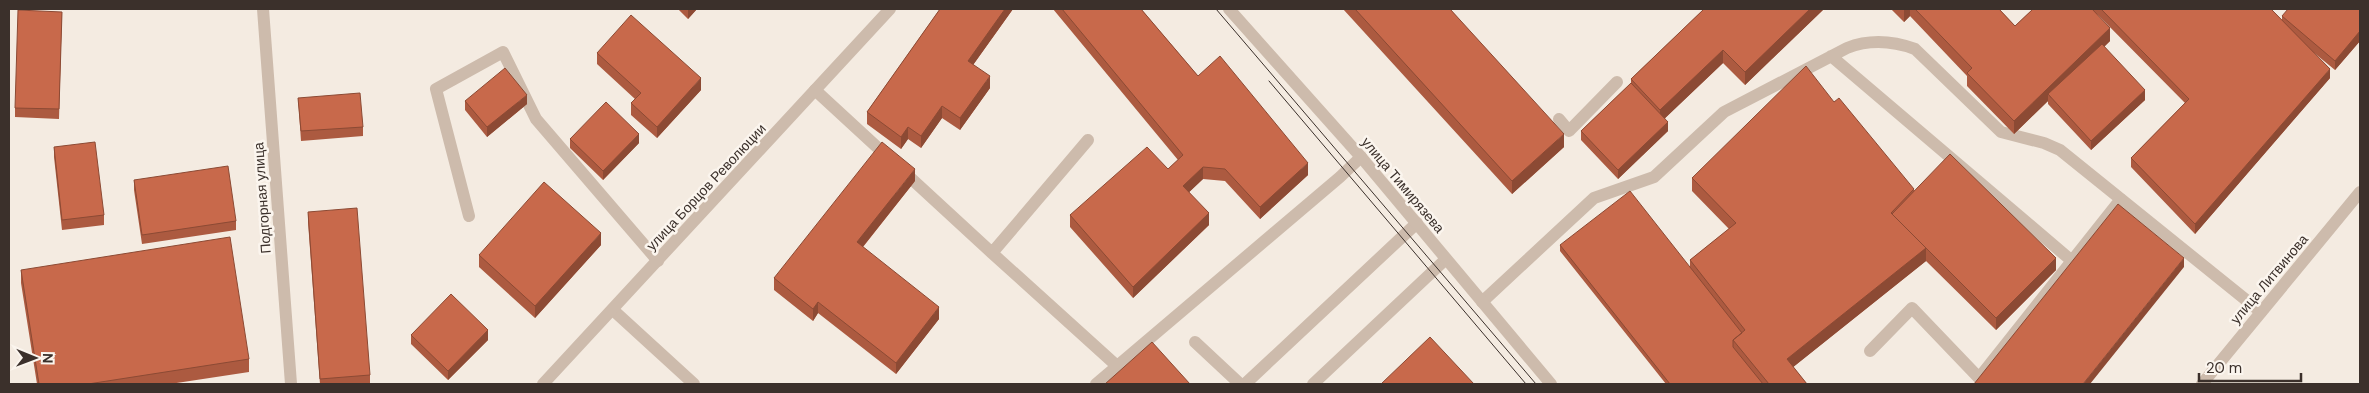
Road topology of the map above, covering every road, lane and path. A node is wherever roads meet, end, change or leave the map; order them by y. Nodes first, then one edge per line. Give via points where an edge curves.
1 (263, 9) edge
2 (890, 9) edge
3 (1229, 9) edge
4 (1831, 56) junction
5 (1617, 82) dead end
6 (815, 90) junction
7 (1559, 118) dead end
8 (1088, 140) dead end
9 (1362, 157) junction
10 (2360, 192) edge
11 (2121, 200) junction
12 (469, 216) dead end
13 (1417, 223) junction
14 (992, 253) junction
15 (1446, 259) junction
16 (658, 261) junction
17 (2072, 261) junction
18 (1482, 302) junction
19 (613, 310) junction
20 (2261, 312) junction
21 (1195, 342) dead end
22 (1870, 351) dead end
23 (1117, 366) junction
24 (291, 384) edge
25 (543, 384) edge
26 (694, 384) edge
27 (1096, 384) edge
28 (1240, 384) edge
29 (1245, 384) edge
30 (1313, 384) edge
31 (1551, 384) edge
32 (2202, 384) edge

1 - 24 street, Подгорная улица
2 - 6 street, улица Борцов Революции
3 - 9 street, улица Тимирязева
4 - 11 street via 1868,41 1915,49 2001,132 2052,146
4 - 17 street
4 - 18 street via 1724,112 1654,177 1594,198
5 - 7 street via 1569,131
6 - 14 street
6 - 16 street, улица Борцов Революции
8 - 14 street
9 - 13 street, улица Тимирязева
9 - 23 street
10 - 20 street, улица Литвинова
11 - 17 street
11 - 20 street
12 - 16 street via 436,89 503,52 536,119
13 - 15 street, улица Тимирязева
13 - 29 street
14 - 23 street
15 - 18 street, улица Тимирязева
15 - 30 street
16 - 19 street, улица Борцов Революции
17 - 22 street via 1979,378 1912,308
18 - 31 street, улица Тимирязева
19 - 25 street, улица Борцов Революции
19 - 26 street
20 - 32 street, улица Литвинова
21 - 28 street
23 - 27 street

